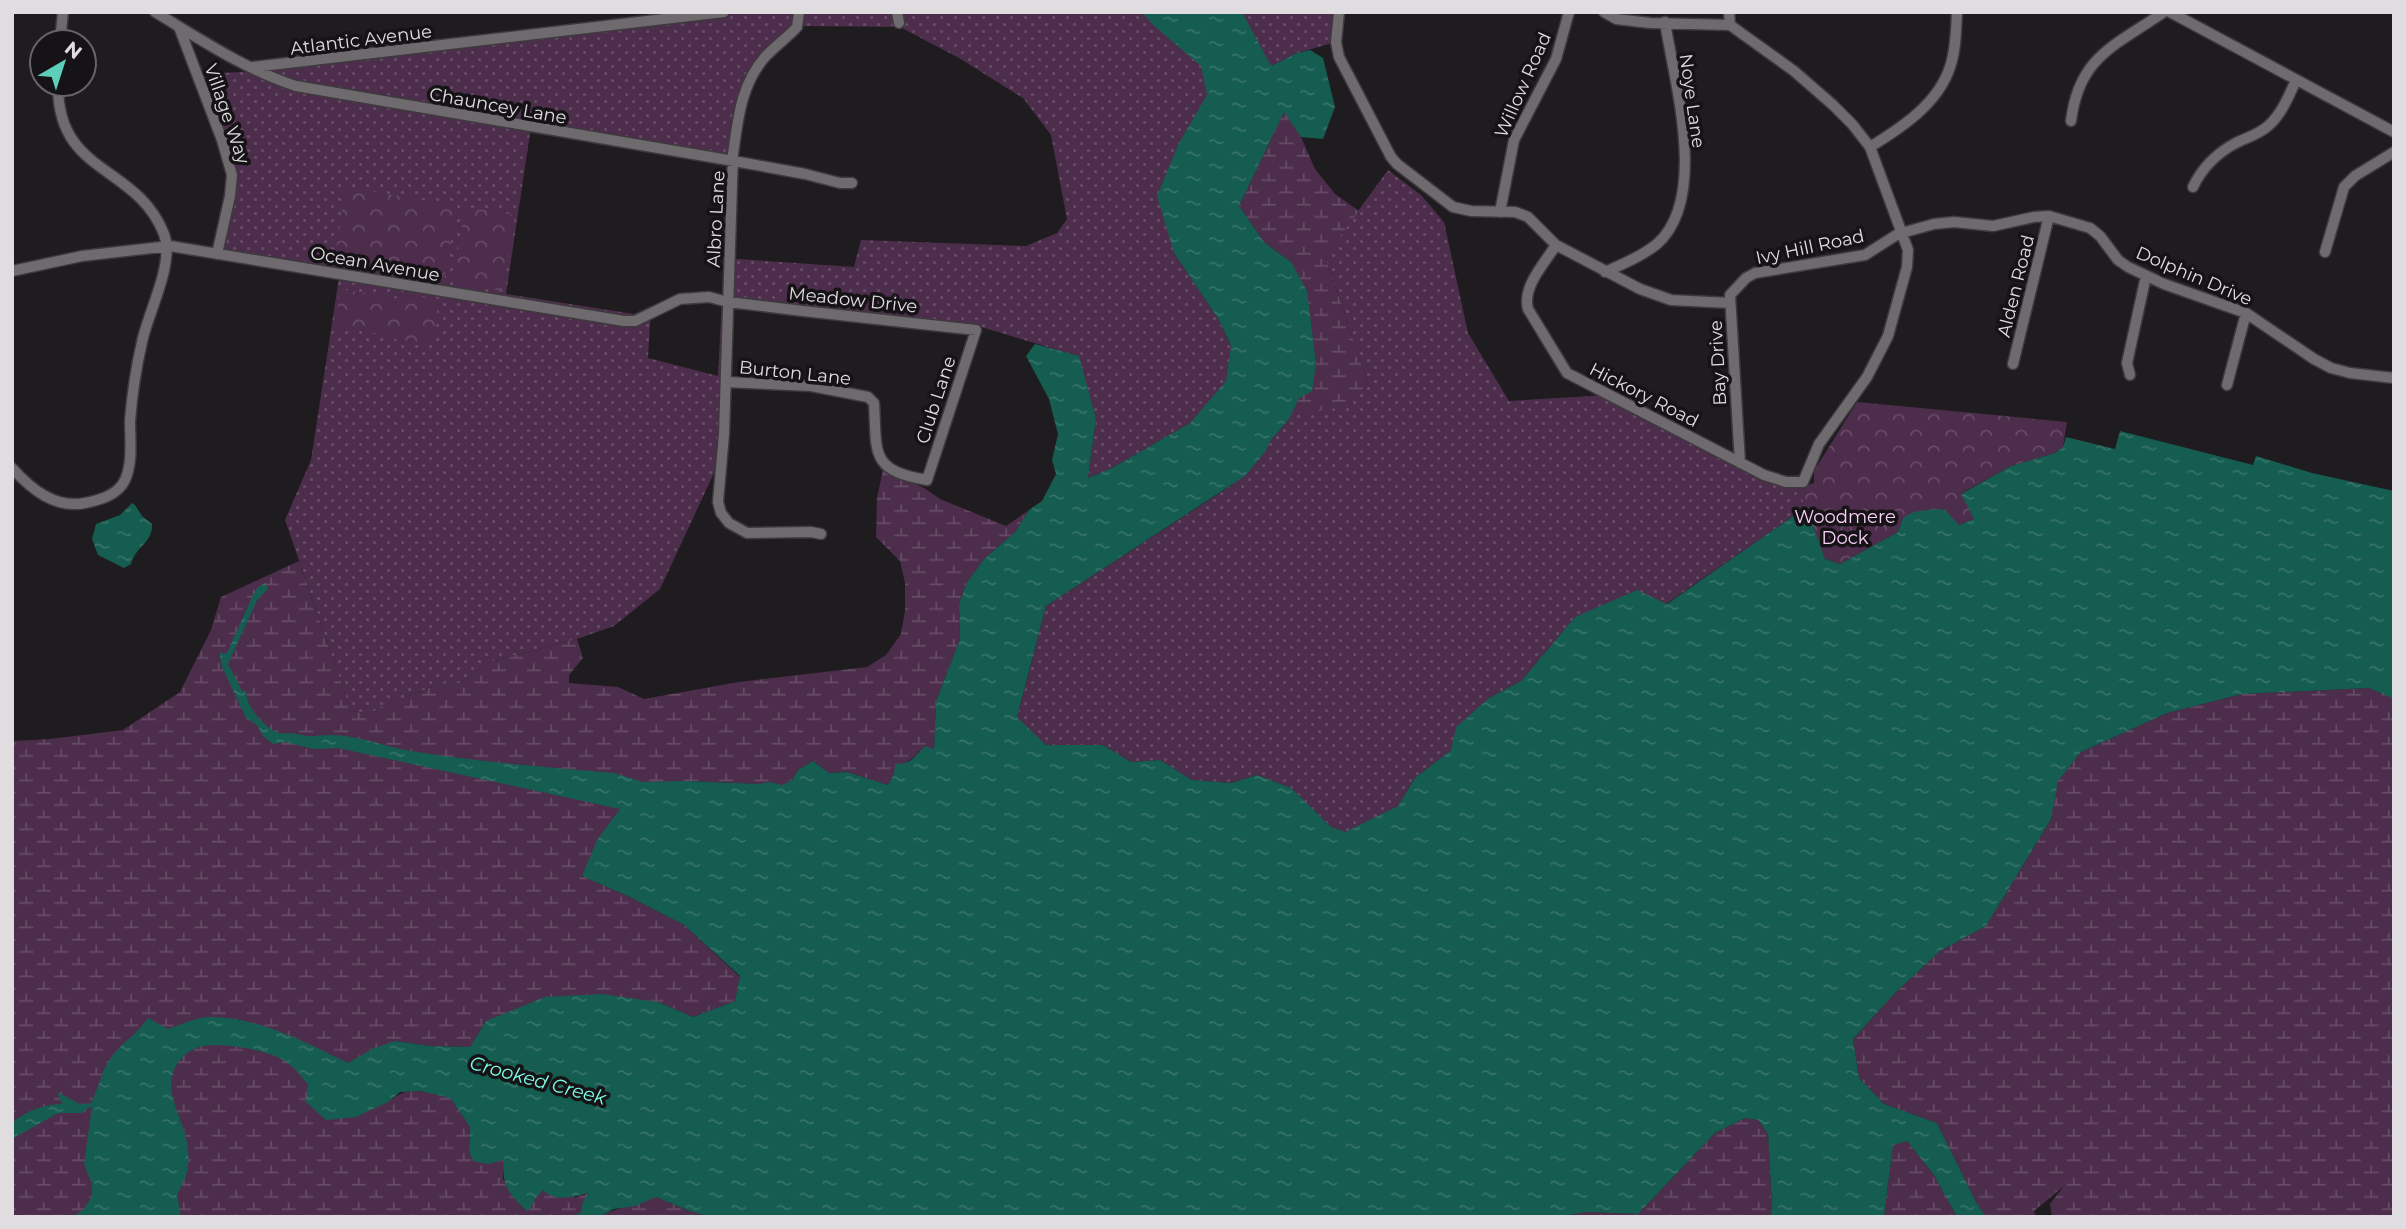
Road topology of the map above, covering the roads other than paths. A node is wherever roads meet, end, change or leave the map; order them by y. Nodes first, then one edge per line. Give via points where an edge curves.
1 (155, 12) edge
2 (724, 12) edge
3 (799, 12) edge
4 (1339, 12) edge
5 (1569, 12) edge
6 (1604, 12) edge
7 (1729, 12) edge
8 (1957, 12) edge
9 (2167, 12) edge
10 (1665, 22) junction
11 (1730, 25) junction
12 (179, 27) junction
13 (253, 67) junction
14 (2296, 80) junction
15 (59, 98) edge
16 (2071, 121) dead end
17 (2394, 132) edge
18 (1870, 147) junction
19 (2394, 152) edge
20 (734, 161) junction
21 (852, 183) dead end
22 (2193, 187) dead end
23 (1500, 212) junction
24 (2049, 216) junction
25 (1903, 233) junction
26 (1556, 245) junction
27 (167, 246) junction
28 (2325, 252) dead end
29 (217, 254) junction
30 (12, 271) edge
31 (1605, 272) junction
32 (2146, 276) junction
33 (728, 302) junction
34 (1730, 303) junction
35 (2246, 313) junction
36 (976, 330) joint
37 (2013, 364) dead end
38 (2130, 374) dead end
39 (2394, 379) edge
40 (726, 382) junction
41 (2227, 385) dead end
42 (1740, 463) junction
43 (12, 468) edge
44 (926, 480) joint
45 (821, 534) dead end

1 - 12 street, Chauncey Lane
2 - 13 street, Atlantic Avenue
3 - 20 street, Albro Lane via 798,26 765,57 747,83
4 - 23 street via 1339,57 1391,157 1453,207
5 - 23 street, Willow Road via 1556,59 1514,140
6 - 10 street via 1616,19
7 - 11 street
8 - 18 street via 1951,65 1940,88 1899,129
9 - 14 street
9 - 16 street via 2087,70 2075,95
10 - 11 street
10 - 31 street, Noye Lane via 1685,139 1678,209 1656,244
11 - 18 street via 1833,105
12 - 13 street, Chauncey Lane
12 - 29 street, Village Way via 232,175
13 - 20 street, Chauncey Lane via 285,82 329,93
14 - 17 street
14 - 22 street via 2272,122 2219,154
15 - 27 street via 69,138 89,160 141,198
18 - 25 street
19 - 28 street via 2344,187
20 - 21 street, Chauncey Lane
20 - 33 street, Albro Lane
23 - 26 street via 1528,217
24 - 25 street, Dolphin Drive via 1993,226 1944,222
24 - 32 street, Dolphin Drive via 2090,228 2118,260
24 - 37 street, Alden Road
25 - 34 street, Ivy Hill Road via 1865,255 1755,273 1736,286
25 - 42 street, Hickory Road via 1907,267 1888,336 1867,377 1819,443 1803,482 1786,482
26 - 31 street
26 - 42 street, Hickory Road via 1526,300 1567,373
27 - 29 street, Ocean Avenue
27 - 30 street, Ocean Avenue via 82,256
27 - 43 street via 141,344 127,476 120,487 86,503 68,504 48,498
29 - 33 street, Ocean Avenue via 624,321 635,321 688,296
31 - 34 street via 1671,300
32 - 35 street, Dolphin Drive
32 - 38 street via 2127,363
33 - 36 street, Meadow Drive
33 - 40 street, Albro Lane
34 - 42 street, Bay Drive
35 - 39 street, Dolphin Drive via 2331,368
35 - 41 street
36 - 44 street, Club Lane
40 - 44 street, Burton Lane via 811,386 868,397 874,403 878,457 900,473
40 - 45 street, Albro Lane via 721,513 747,533

